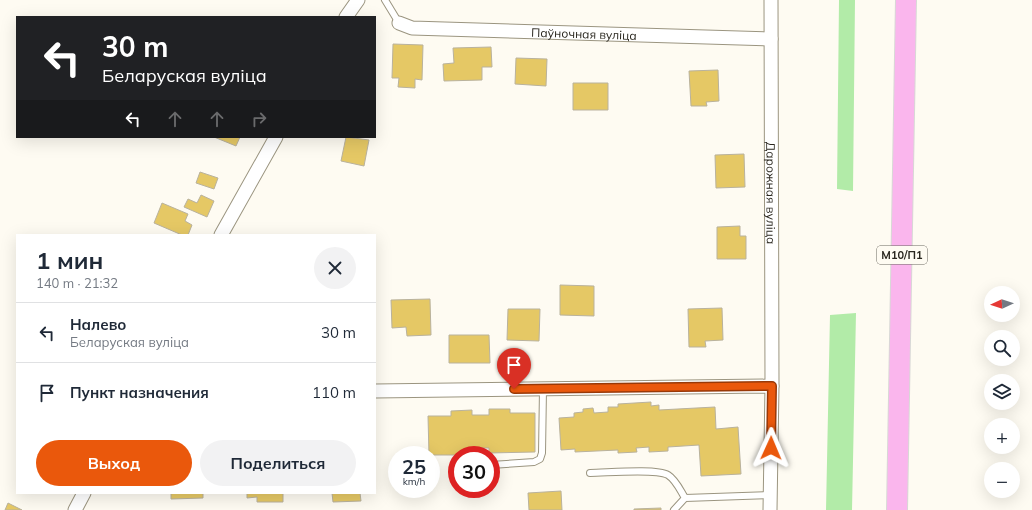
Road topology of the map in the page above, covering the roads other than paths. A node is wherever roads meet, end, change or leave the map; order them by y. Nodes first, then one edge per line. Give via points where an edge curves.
1 (358, 0) edge
2 (385, 0) edge
3 (771, 0) edge
4 (906, 0) edge
5 (347, 16) edge
6 (399, 23) joint
7 (770, 39) junction
8 (275, 138) edge
9 (222, 234) edge
10 (772, 386) junction
11 (543, 389) junction
12 (376, 391) edge
13 (500, 464) edge
14 (590, 474) dead end
15 (83, 494) edge
16 (770, 495) junction
17 (685, 498) junction
18 (75, 510) edge
19 (674, 510) edge
20 (770, 510) edge
21 (897, 510) edge

1 - 5 street
2 - 6 lane
3 - 7 street, Дарожная вуліца
4 - 21 main road, М10/П1
6 - 7 street, Паўночная вуліца via 412,28
7 - 10 street, Дарожная вуліца
8 - 9 street
10 - 11 street
10 - 16 street, Дарожная вуліца
11 - 12 street
11 - 13 lane via 540,459 534,462
14 - 17 lane via 662,473 676,483
15 - 18 street
16 - 17 lane
16 - 20 street, Дарожная вуліца
17 - 19 lane

